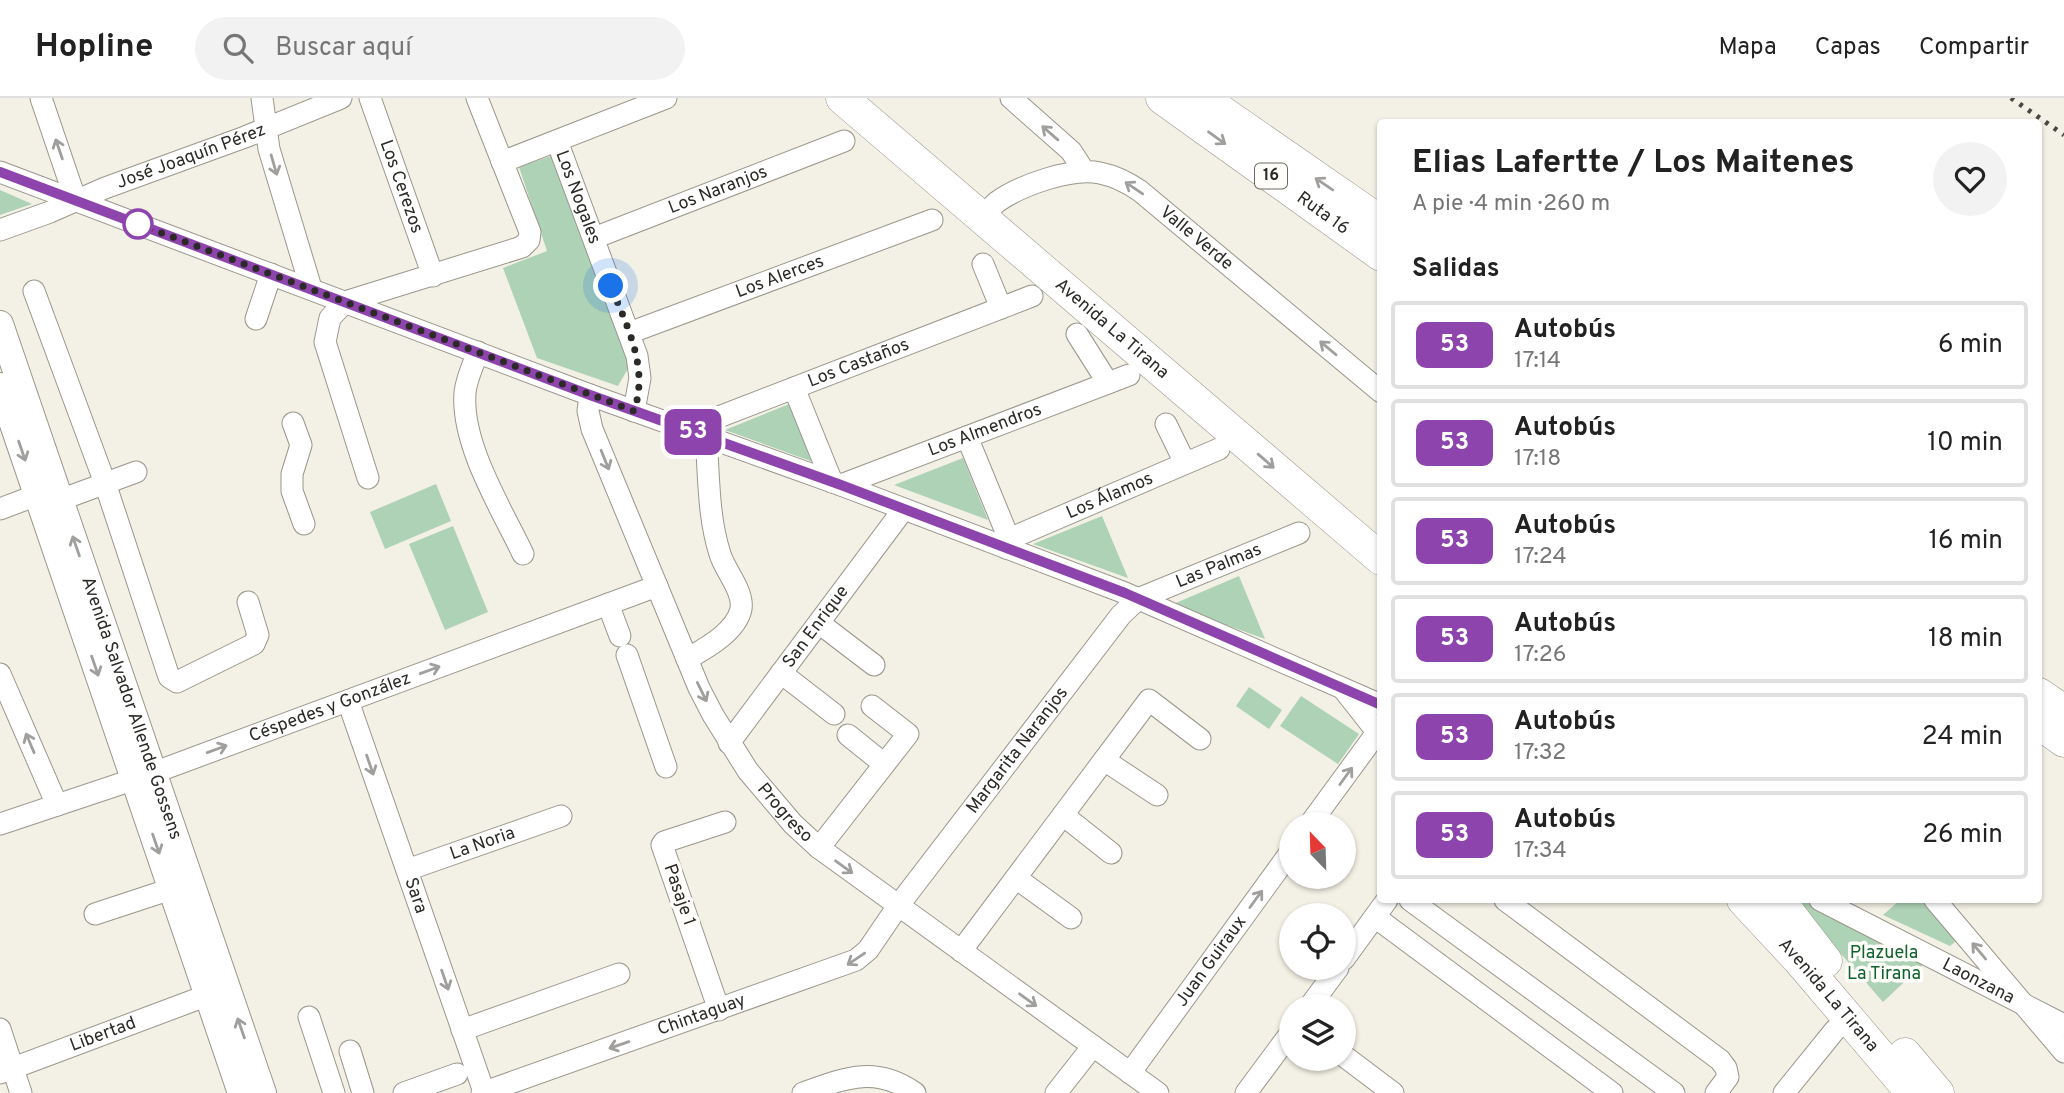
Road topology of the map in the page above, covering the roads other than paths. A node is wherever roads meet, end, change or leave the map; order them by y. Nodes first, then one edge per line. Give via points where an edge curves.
1 (41, 98) edge
2 (261, 98) edge
3 (341, 98) edge
4 (370, 98) edge
5 (477, 98) edge
6 (666, 98) edge
7 (842, 98) edge
8 (874, 98) edge
9 (1011, 98) edge
10 (1162, 98) edge
11 (1202, 98) edge
12 (266, 129) junction
13 (557, 141) junction
14 (844, 141) dead end
15 (502, 162) junction
16 (1084, 171) junction
17 (0, 172) edge
18 (76, 201) junction
19 (990, 211) junction
20 (1377, 219) edge
21 (932, 220) dead end
22 (0, 230) edge
23 (594, 238) junction
24 (1377, 252) edge
25 (982, 264) dead end
26 (271, 274) junction
27 (433, 276) junction
28 (311, 288) junction
29 (34, 291) dead end
30 (1032, 296) dead end
31 (345, 302) junction
32 (1001, 308) junction
33 (256, 319) dead end
34 (0, 324) edge
35 (629, 333) junction
36 (1077, 334) dead end
37 (478, 352) junction
38 (1129, 375) dead end
39 (1108, 383) junction
40 (0, 386) edge
41 (794, 388) junction
42 (1377, 389) edge
43 (590, 395) junction
44 (634, 411) junction
45 (293, 423) dead end
46 (1167, 424) dead end
47 (685, 430) junction
48 (706, 437) junction
49 (967, 437) junction
50 (1219, 449) dead end
51 (1185, 463) junction
52 (136, 472) dead end
53 (369, 478) dead end
54 (105, 483) junction
55 (837, 484) junction
56 (48, 498) junction
57 (0, 509) edge
58 (903, 510) junction
59 (304, 524) dead end
60 (1377, 528) edge
61 (1299, 533) dead end
62 (1007, 544) junction
63 (523, 554) dead end
64 (1377, 555) edge
65 (657, 586) junction
66 (1138, 599) junction
67 (248, 602) dead end
68 (608, 604) junction
69 (819, 623) junction
70 (687, 659) junction
71 (874, 665) dead end
72 (781, 673) junction
73 (0, 674) edge
74 (1343, 688) junction
75 (2042, 696) edge
76 (348, 701) junction
77 (1377, 703) edge
78 (872, 706) dead end
79 (2064, 711) edge
80 (834, 714) dead end
81 (2042, 725) edge
82 (1377, 728) edge
83 (848, 735) dead end
84 (1377, 736) edge
85 (1200, 739) dead end
86 (2064, 741) edge
87 (729, 743) junction
88 (1104, 760) junction
89 (884, 764) junction
90 (666, 767) dead end
91 (143, 776) junction
92 (1157, 795) dead end
93 (57, 805) junction
94 (1319, 812) edge
95 (1063, 815) junction
96 (561, 816) dead end
97 (725, 822) dead end
98 (0, 824) edge
99 (819, 848) junction
100 (1111, 852) dead end
101 (1279, 868) edge
102 (407, 870) junction
103 (1016, 878) junction
104 (171, 889) junction
105 (1414, 903) edge
106 (1509, 903) edge
107 (1746, 903) edge
108 (1781, 903) edge
109 (1826, 903) edge
110 (1938, 903) edge
111 (898, 906) junction
112 (1381, 908) edge
113 (95, 914) dead end
114 (1071, 918) dead end
115 (1356, 942) edge
116 (961, 951) junction
117 (619, 974) dead end
118 (208, 996) junction
119 (2022, 1002) junction
120 (719, 1010) junction
121 (309, 1017) dead end
122 (2064, 1026) edge
123 (0, 1029) edge
124 (462, 1030) junction
125 (1835, 1030) dead end
126 (1093, 1046) junction
127 (1279, 1049) edge
128 (350, 1051) dead end
129 (2064, 1052) edge
130 (1356, 1065) edge
131 (6, 1070) edge
132 (1130, 1073) junction
133 (457, 1074) dead end
134 (21, 1093) edge
135 (241, 1093) edge
136 (263, 1093) edge
137 (334, 1093) edge
138 (363, 1093) edge
139 (404, 1093) edge
140 (483, 1093) edge
141 (803, 1093) edge
142 (915, 1093) edge
143 (1056, 1093) edge
144 (1158, 1093) edge
145 (1246, 1093) edge
146 (1392, 1093) edge
147 (1612, 1093) edge
148 (1674, 1093) edge
149 (1716, 1093) edge
150 (1784, 1093) edge
151 (1912, 1093) edge
152 (1938, 1093) edge

18 -> 1 street
2 - 12 street
3 - 12 street, José Joaquín Pérez
4 - 27 street, Los Cerezos
5 - 15 street
6 - 13 street
7 - 19 highway, Avenida La Tirana
8 - 19 highway, Avenida La Tirana
16 -> 9 street via 1071,151
10 -> 24 highway, Ruta 16 / 16
20 -> 11 highway, Ruta 16 / 16
12 - 18 street, José Joaquín Pérez
12 -> 28 street
13 - 15 street
13 - 23 street, Los Nogales
14 - 23 street, Los Naranjos
15 - 27 street via 530,232 529,240 522,247
16 - 19 street via 1038,183
42 -> 16 street, Valle Verde via 1140,191 1112,176
17 - 18 street
18 - 22 street, José Joaquín Pérez
18 - 26 street
19 - 60 highway, Avenida La Tirana
19 -> 64 highway, Avenida La Tirana
21 - 35 street, Los Alerces
23 - 35 street, Los Nogales
25 - 32 street
26 - 28 street
26 - 33 street
27 - 31 street
28 - 31 street
29 - 54 street
30 - 32 street, Los Castaños
31 - 37 street
31 - 53 street via 330,318 325,342
32 - 41 street, Los Castaños
34 - 56 main road, Avenida Salvador Allende Gossens
35 - 44 street, Los Nogales via 640,378
36 - 39 street
37 - 43 street
37 - 63 street via 465,392 467,425 472,447
38 - 39 street, Los Almendros
39 - 49 street, Los Almendros
40 -> 56 main road, Avenida Salvador Allende Gossens
41 - 47 street, Los Castaños
41 - 55 street
43 - 44 street
43 -> 65 street, Progreso via 592,429
44 - 47 street
45 - 59 street via 301,445 292,491
46 - 51 street
47 - 48 street
48 - 55 street
48 - 70 street via 717,543 741,605 723,635
49 - 55 street, Los Almendros
49 - 62 street
50 - 51 street, Los Álamos
51 - 62 street, Los Álamos
52 - 54 street
54 - 56 street
54 - 67 street via 169,677 177,682 254,644 258,635
55 - 58 street
56 - 57 street
56 - 91 main road, Avenida Salvador Allende Gossens
58 - 62 street
58 - 69 street, San Enrique
61 - 66 street, Las Palmas
62 - 66 street
65 - 68 street, Céspedes y González
65 - 70 street, Progreso
66 - 74 street
66 - 111 street, Margarita Naranjos via 1121,615
76 -> 68 street, Céspedes y González
68 - 90 street
69 - 71 street
69 - 72 street, San Enrique
70 -> 87 street, Progreso
72 - 80 street
72 - 87 street, San Enrique
93 -> 73 street
74 - 77 street
74 - 82 street
75 - 79 highway
91 -> 76 street, Céspedes y González
76 -> 102 street, Sara
78 - 89 street via 908,734
81 - 86 highway
83 - 89 street
94 -> 84 street
85 - 88 street via 1149,700
87 - 99 street, Progreso via 770,799
88 - 92 street
88 - 95 street
89 - 99 street
91 - 93 street, Céspedes y González
91 -> 104 main road, Avenida Salvador Allende Gossens
136 -> 91 main road, Avenida Salvador Allende Gossens
93 - 98 street, Céspedes y González
95 - 100 street
95 - 103 street
96 - 102 street, La Noria
97 - 120 street, Pasaje 1 via 662,845
99 -> 111 street, Progreso
132 -> 101 street, Juan Guiraux
102 -> 124 street, Sara
103 - 114 street
103 - 116 street
104 - 113 street
104 - 118 main road, Avenida Salvador Allende Gossens
105 - 148 street
106 - 149 street via 1720,1060 1728,1077
107 - 151 highway, Avenida La Tirana
108 - 152 highway, Avenida La Tirana
109 - 119 street, Laonzana
119 -> 110 street
111 - 116 street, Progreso
111 -> 120 street, Chintaguay via 868,950 849,964
112 - 115 street
112 - 147 street
116 -> 126 street, Progreso
117 - 124 street
118 - 131 street, Libertad
118 - 135 main road, Avenida Salvador Allende Gossens
119 - 122 street, Laonzana
119 - 129 street
120 -> 140 street, Chintaguay
121 - 137 street
123 - 131 street
124 - 140 street, Sara
125 - 150 street
126 - 132 street, Progreso
126 - 143 street
127 - 145 street
128 - 138 street
130 - 146 street
131 - 134 street
132 - 144 street, Progreso
133 - 139 street
141 - 142 street via 860,1076 900,1082

